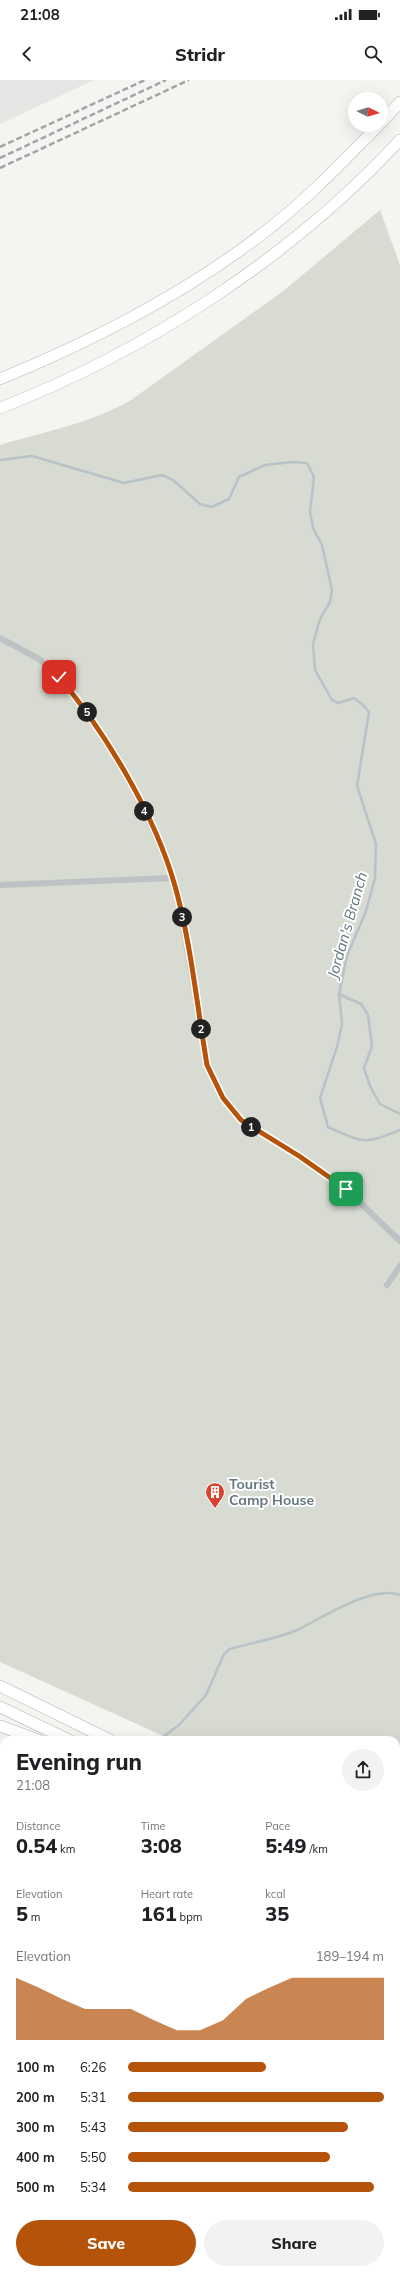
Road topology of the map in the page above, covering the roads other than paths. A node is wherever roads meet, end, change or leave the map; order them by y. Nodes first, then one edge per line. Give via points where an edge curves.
1 (400, 102) edge
2 (388, 115) edge
3 (372, 132) edge
4 (400, 140) edge
5 (0, 379) edge
6 (0, 408) edge
7 (0, 638) edge
8 (172, 878) junction
9 (0, 885) edge
10 (400, 1241) edge
11 (400, 1266) edge
12 (387, 1285) dead end
13 (0, 1686) edge
14 (0, 1707) edge
15 (0, 1726) edge
16 (27, 1736) edge
17 (61, 1736) edge
18 (102, 1736) edge

1 - 2 highway
3 - 5 highway via 314,190 213,268 122,323
4 - 6 highway via 328,209 241,278 165,327 108,359
7 - 8 street via 39,659 78,699 127,776 158,841
8 - 9 street
8 - 10 street via 180,908 207,1065 223,1098 241,1120 346,1189
11 - 12 street
13 - 18 highway
14 - 17 highway
15 - 16 highway

